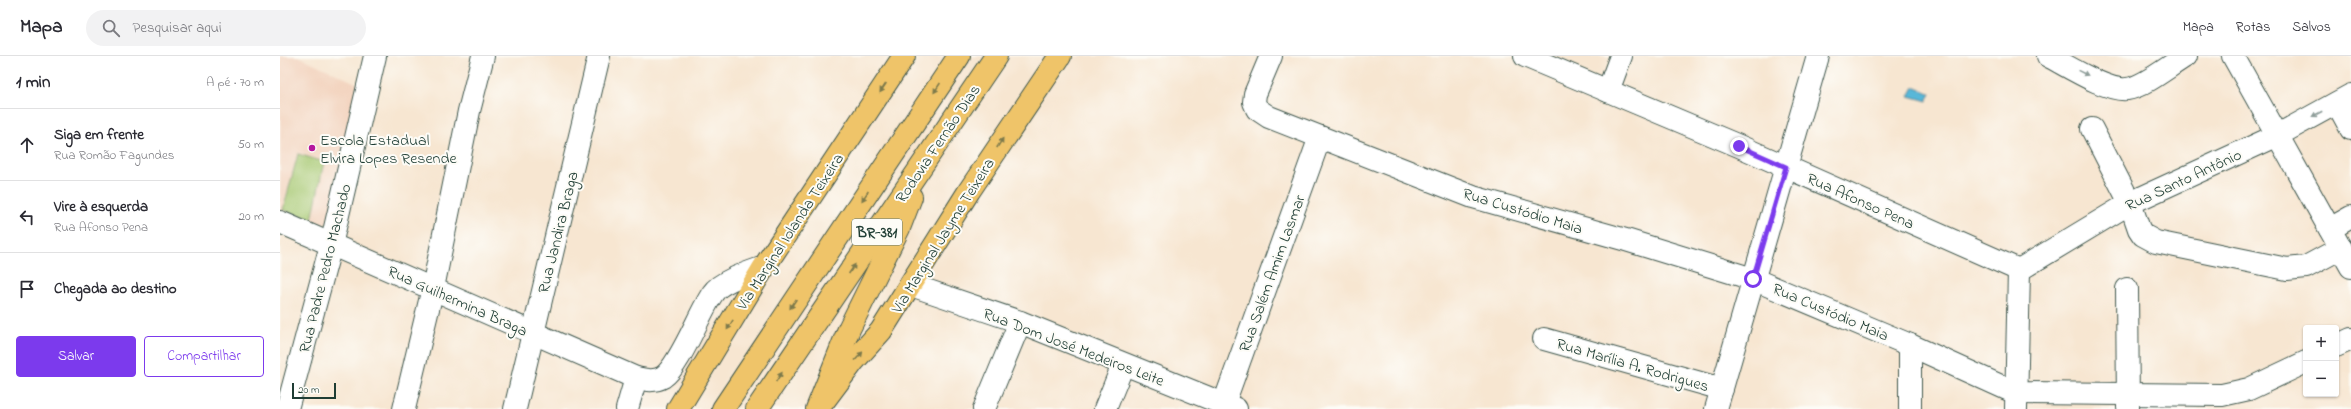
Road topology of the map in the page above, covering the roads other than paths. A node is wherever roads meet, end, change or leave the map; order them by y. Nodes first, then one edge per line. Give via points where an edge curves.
1 (376, 56) edge
2 (483, 56) edge
3 (599, 56) edge
4 (904, 56) edge
5 (960, 56) edge
6 (996, 56) edge
7 (1060, 56) edge
8 (1271, 56) edge
9 (1526, 56) edge
10 (1621, 56) edge
11 (1818, 56) edge
12 (2048, 56) edge
13 (2186, 56) edge
14 (2233, 56) edge
15 (1608, 91) junction
16 (2344, 99) edge
17 (2092, 129) dead end
18 (2351, 129) edge
19 (2278, 135) junction
20 (1320, 137) junction
21 (924, 162) junction
22 (1786, 167) junction
23 (2130, 203) junction
24 (2351, 217) edge
25 (280, 222) edge
26 (2330, 229) junction
27 (331, 245) junction
28 (2346, 257) edge
29 (764, 267) junction
30 (2019, 270) junction
31 (1753, 279) junction
32 (911, 285) junction
33 (433, 288) junction
34 (2127, 289) dead end
35 (1020, 322) junction
36 (533, 332) junction
37 (1544, 339) dead end
38 (2351, 339) edge
39 (1910, 345) junction
40 (2339, 345) edge
41 (2303, 363) edge
42 (1123, 365) junction
43 (636, 378) junction
44 (1719, 399) edge
45 (2016, 401) edge
46 (2128, 401) edge
47 (1227, 408) edge
48 (287, 409) edge
49 (404, 409) edge
50 (515, 409) edge
51 (627, 409) edge
52 (678, 409) edge
53 (723, 409) edge
54 (757, 409) edge
55 (817, 409) edge
56 (984, 409) edge
57 (1105, 409) edge
58 (1910, 409) edge

1 - 27 street, Rua Padre Pedro Machado
2 - 33 street via 469,111
3 - 36 street, Rua Jandira Braga
4 -> 29 main road, Via Marginal Iolanda Teixeira
5 -> 53 main road, Rodovia Fernão Dias / BR-381
6 - 21 main road, Rodovia Fernão Dias / BR-381
32 -> 7 main road, Via Marginal Jayme Teixeira via 969,191
8 - 20 street, Rua Custódio Maia via 1254,98 1257,109 1269,117
9 - 15 street, Rua Afonso Pena
10 - 15 street
11 - 22 street
12 -> 13 street via 2107,85 2121,89 2137,85
14 - 19 street
15 - 22 street, Rua Afonso Pena
16 - 18 street
16 -> 19 street, Rua Santo Antônio
17 - 23 street
19 - 23 street, Rua Santo Antônio
19 - 26 street
20 - 31 street, Rua Custódio Maia via 1473,197
20 - 47 street, Rua Salém Amim Lasmar
54 -> 21 main road, Rodovia Fernão Dias / BR-381
21 - 55 main road via 899,228 849,329
22 - 30 street, Rua Afonso Pena
22 - 31 street
23 - 28 street via 2143,235 2156,242 2276,268 2306,266
23 - 30 street, Rua Santo Antônio
24 - 26 street
25 - 27 street, Rua Guilhermina Braga
26 - 28 street
27 - 33 street, Rua Guilhermina Braga
27 - 48 street, Rua Padre Pedro Machado
29 - 43 street via 741,276 713,292 668,373 651,380
29 -> 52 main road, Via Marginal Iolanda Teixeira
30 - 45 street
31 - 39 street, Rua Custódio Maia
31 - 44 street
32 - 35 street, Rua Dom José Medeiros Leite
55 -> 32 main road, Via Marginal Jayme Teixeira via 880,332
33 - 36 street, Rua Guilhermina Braga
33 - 49 street
34 - 46 street
35 - 42 street, Rua Dom José Medeiros Leite
35 - 56 street
36 - 43 street, Rua Guilhermina Braga
36 - 50 street, Rua Jandira Braga
37 - 44 street, Rua Marília A. Rodrigues
38 - 40 street
39 - 45 street, Rua Custódio Maia
39 - 58 street
41 - 46 street, Rua Custódio Maia via 2259,385 2237,392
42 - 47 street, Rua Dom José Medeiros Leite
42 - 57 street
43 - 51 street
45 - 46 street, Rua Custódio Maia

